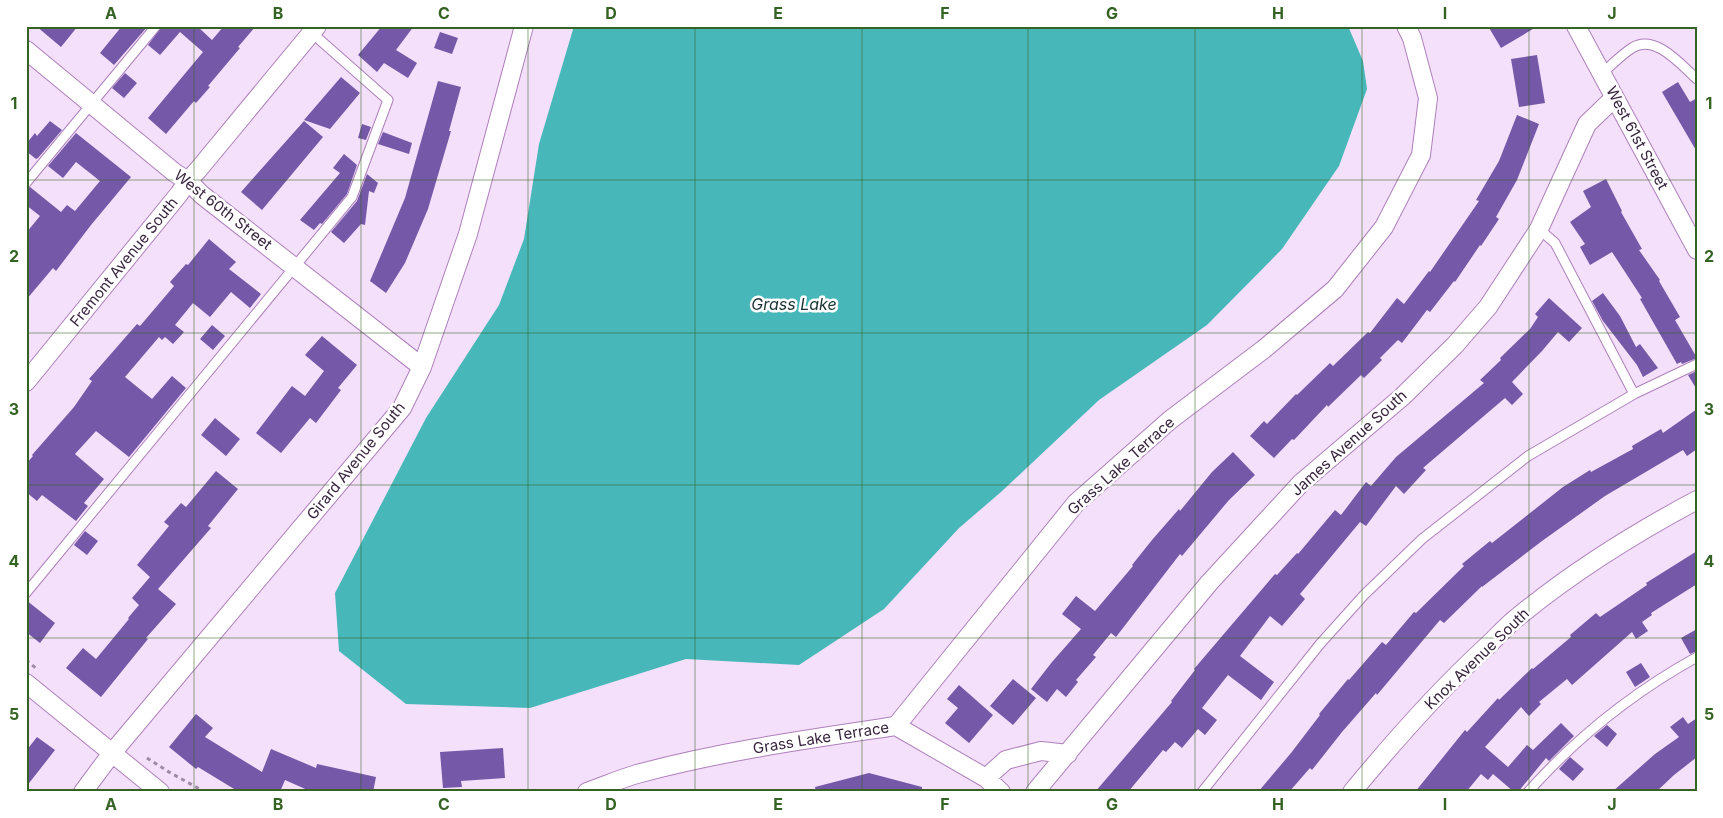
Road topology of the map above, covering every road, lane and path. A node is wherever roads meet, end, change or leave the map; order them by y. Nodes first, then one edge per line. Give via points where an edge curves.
1 (156, 26) edge
2 (524, 26) edge
3 (1406, 26) edge
4 (1576, 26) edge
5 (314, 30) edge
6 (26, 50) edge
7 (1602, 74) junction
8 (1697, 79) edge
9 (1614, 98) junction
10 (91, 103) junction
11 (188, 181) junction
12 (26, 183) edge
13 (1539, 229) junction
14 (1697, 250) edge
15 (294, 266) junction
16 (1697, 364) edge
17 (422, 367) junction
18 (26, 382) edge
19 (1634, 394) junction
20 (1697, 500) edge
21 (26, 593) edge
22 (1697, 657) edge
23 (26, 683) edge
24 (896, 726) junction
25 (112, 754) junction
26 (1068, 754) junction
27 (146, 757) dead end
28 (986, 778) junction
29 (83, 792) edge
30 (160, 792) edge
31 (205, 792) edge
32 (587, 792) edge
33 (1001, 792) edge
34 (1035, 792) edge
35 (1202, 792) edge
36 (1352, 792) edge
37 (1528, 792) edge

1 - 10 lane
2 - 17 street, Girard Avenue South via 468,234
3 - 24 street, Grass Lake Terrace via 1428,98 1421,155 1384,227 1335,289 1264,349 1170,420 1076,503
4 - 7 street, West 61st Street
5 - 11 street, Fremont Avenue South
5 - 15 lane via 388,100 352,197
6 - 10 street, West 60th Street
7 - 8 lane via 1633,47 1645,43 1662,49
7 - 9 street, West 61st Street
9 - 13 street, James Avenue South via 1587,124
9 - 14 street, West 61st Street
10 - 11 street, West 60th Street
10 - 12 lane
11 - 15 street, West 60th Street
11 - 18 street, Fremont Avenue South
13 - 19 lane via 1555,243
13 - 26 street, James Avenue South via 1488,307 1456,345 1402,397 1301,483 1209,583
15 - 17 street, West 60th Street
15 - 21 lane
16 - 19 lane
17 - 25 street, Girard Avenue South via 402,408
19 - 35 lane via 1528,456 1422,539 1364,595 1320,644
20 - 36 street, Knox Avenue South via 1653,523 1518,616 1454,676 1389,746
22 - 37 lane via 1663,676 1601,720
23 - 25 street
24 - 28 street
24 - 32 street, Grass Lake Terrace via 714,756 636,774
25 - 29 street, Girard Avenue South
25 - 30 street
26 - 28 street via 1040,751 1006,760
26 - 34 street, James Avenue South
27 - 31 path
28 - 33 street

